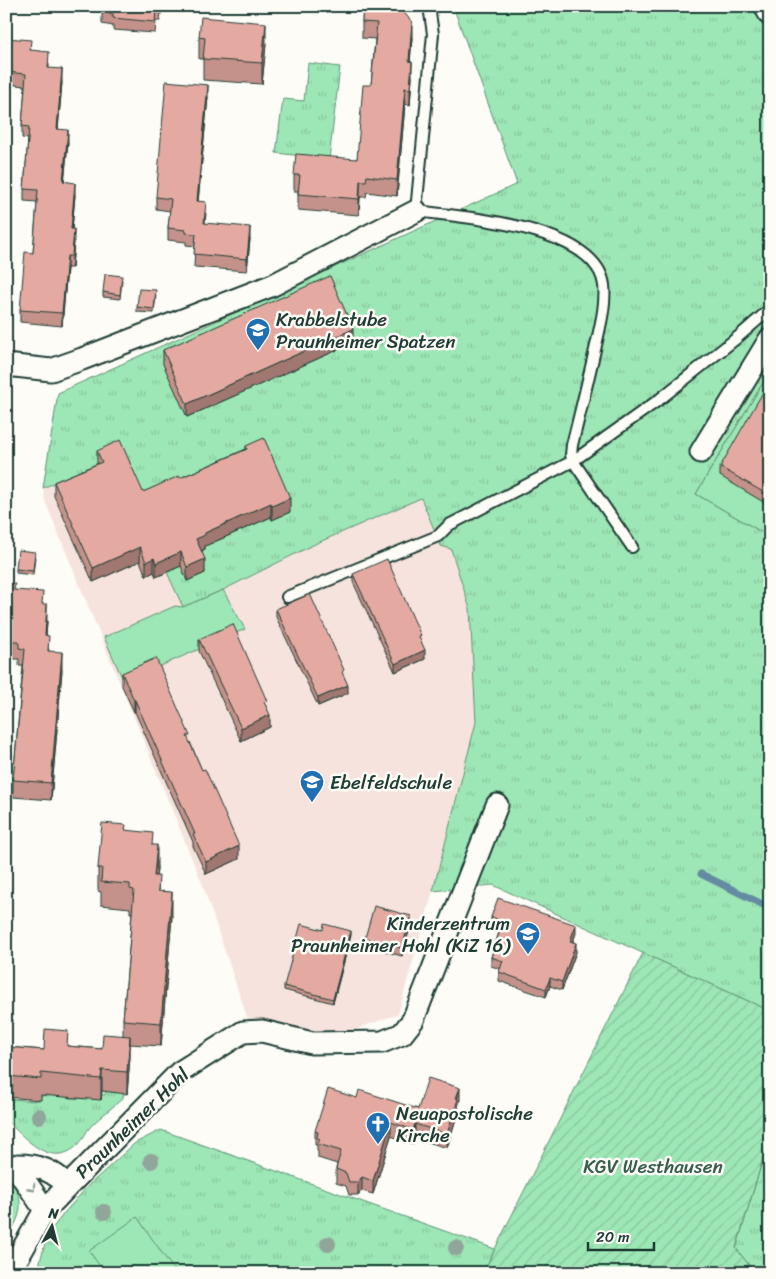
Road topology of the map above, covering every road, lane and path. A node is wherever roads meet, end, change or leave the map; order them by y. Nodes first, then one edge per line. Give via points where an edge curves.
1 (429, 6) edge
2 (765, 6) edge
3 (770, 15) edge
4 (416, 211) junction
5 (770, 309) edge
6 (770, 339) edge
7 (6, 365) edge
8 (696, 424) dead end
9 (718, 425) junction
10 (701, 452) dead end
11 (573, 462) junction
12 (632, 547) dead end
13 (287, 596) dead end
14 (497, 805) dead end
15 (12, 1161) edge
16 (68, 1186) junction
17 (45, 1210) junction
18 (9, 1273) edge

1 - 4 lane via 433,34
2 - 3 street
4 - 7 street via 273,285 91,356 51,370
4 - 11 lane via 504,222 559,239 586,255 598,268 604,284 603,310 572,445
5 - 11 lane via 660,399
6 - 9 street
8 - 9 street
9 - 10 street
11 - 12 lane
11 - 13 lane via 449,525 438,536
14 - 16 street, Praunheimer Hohl via 413,1020 402,1034 382,1042 336,1044 312,1043 262,1031 242,1032 180,1072
15 - 16 street via 42,1168
15 -> 17 street
16 - 17 street, Praunheimer Hohl
17 - 18 street, Praunheimer Hohl

